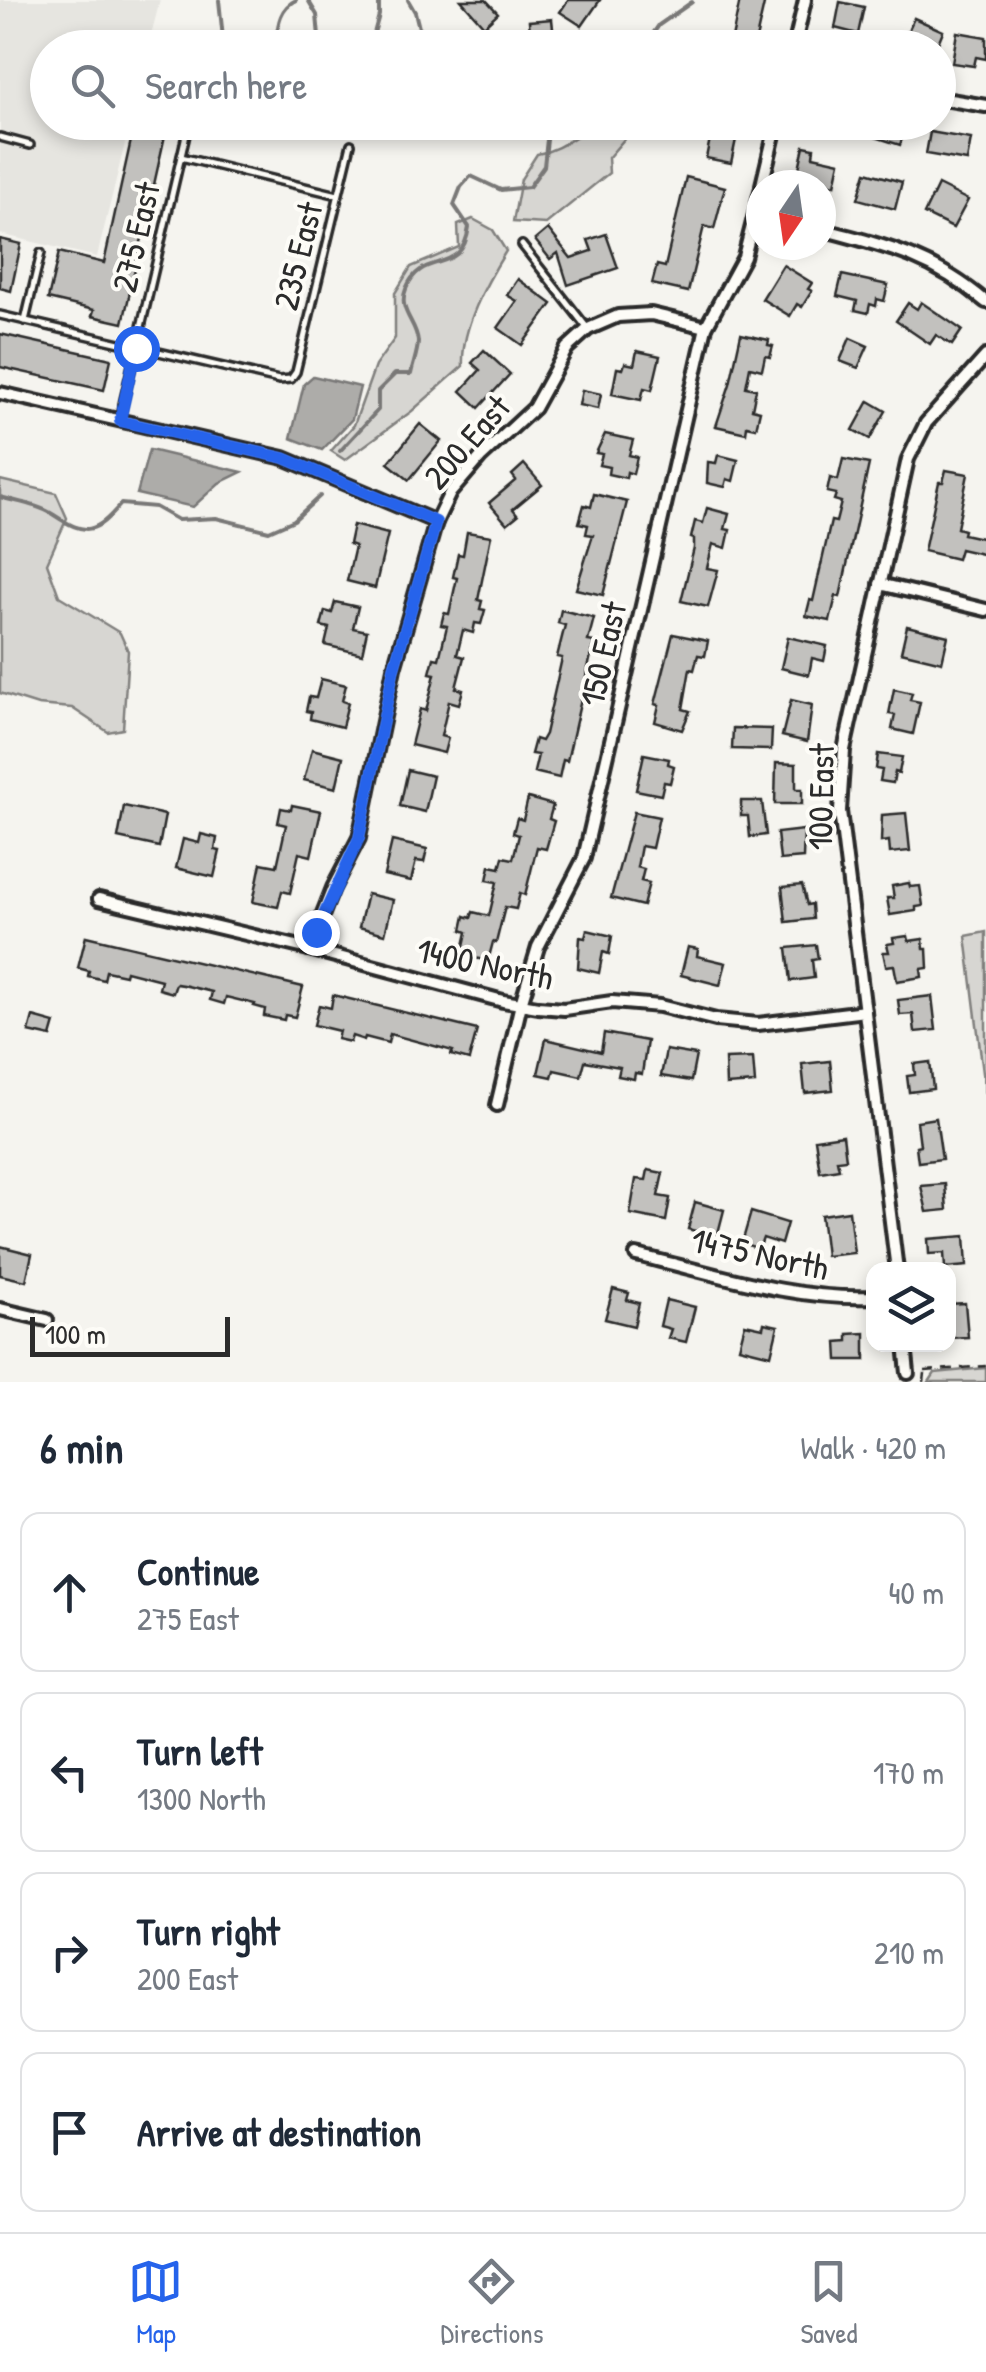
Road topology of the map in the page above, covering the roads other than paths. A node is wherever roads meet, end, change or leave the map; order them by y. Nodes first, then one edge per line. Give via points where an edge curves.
1 (805, 0) edge
2 (798, 30) edge
3 (956, 101) edge
4 (986, 106) edge
5 (0, 138) edge
6 (184, 140) edge
7 (773, 140) edge
8 (351, 144) dead end
9 (30, 145) dead end
10 (180, 158) junction
11 (766, 170) edge
12 (339, 195) junction
13 (836, 233) edge
14 (522, 245) dead end
15 (746, 250) edge
16 (41, 253) dead end
17 (986, 302) edge
18 (0, 316) edge
19 (25, 322) junction
20 (706, 326) junction
21 (588, 328) junction
22 (136, 348) junction
23 (986, 356) edge
24 (0, 393) edge
25 (120, 421) junction
26 (436, 522) junction
27 (880, 584) junction
28 (986, 610) edge
29 (99, 899) dead end
30 (309, 949) junction
31 (521, 1004) junction
32 (865, 1010) junction
33 (498, 1105) dead end
34 (636, 1255) dead end
35 (896, 1262) edge
36 (866, 1297) edge
37 (0, 1309) edge
38 (47, 1320) dead end
39 (906, 1352) edge
40 (908, 1373) dead end

1 - 2 street
3 - 4 street
5 - 9 lane
6 - 10 lane, 275 East
7 - 11 street, 150 East
8 - 12 lane, 235 East
10 - 12 lane
10 - 22 lane, 275 East
12 - 22 lane, 235 East via 290,379
13 - 17 street via 891,246
14 - 21 lane
15 - 20 street, 150 East
16 - 19 lane
18 - 19 lane
19 - 22 lane
20 - 21 street via 651,314 618,316
20 - 31 street, 150 East via 584,858 538,947
21 - 26 street, 200 East via 568,348 534,408 450,494
22 - 25 lane, 275 East
23 - 27 street, 100 East via 926,423 908,459
24 - 25 street
25 - 26 street via 284,458
26 - 30 street, 200 East via 394,668 359,838
27 - 28 street
27 - 32 street, 100 East via 841,780
29 - 30 street, 1400 North
30 - 31 street, 1400 North
31 - 32 street, 1400 North via 660,1006 758,1024
31 - 33 street, 150 East
32 - 35 street, 100 East
34 - 36 street, 1475 North via 795,1292
37 - 38 street
39 - 40 street

